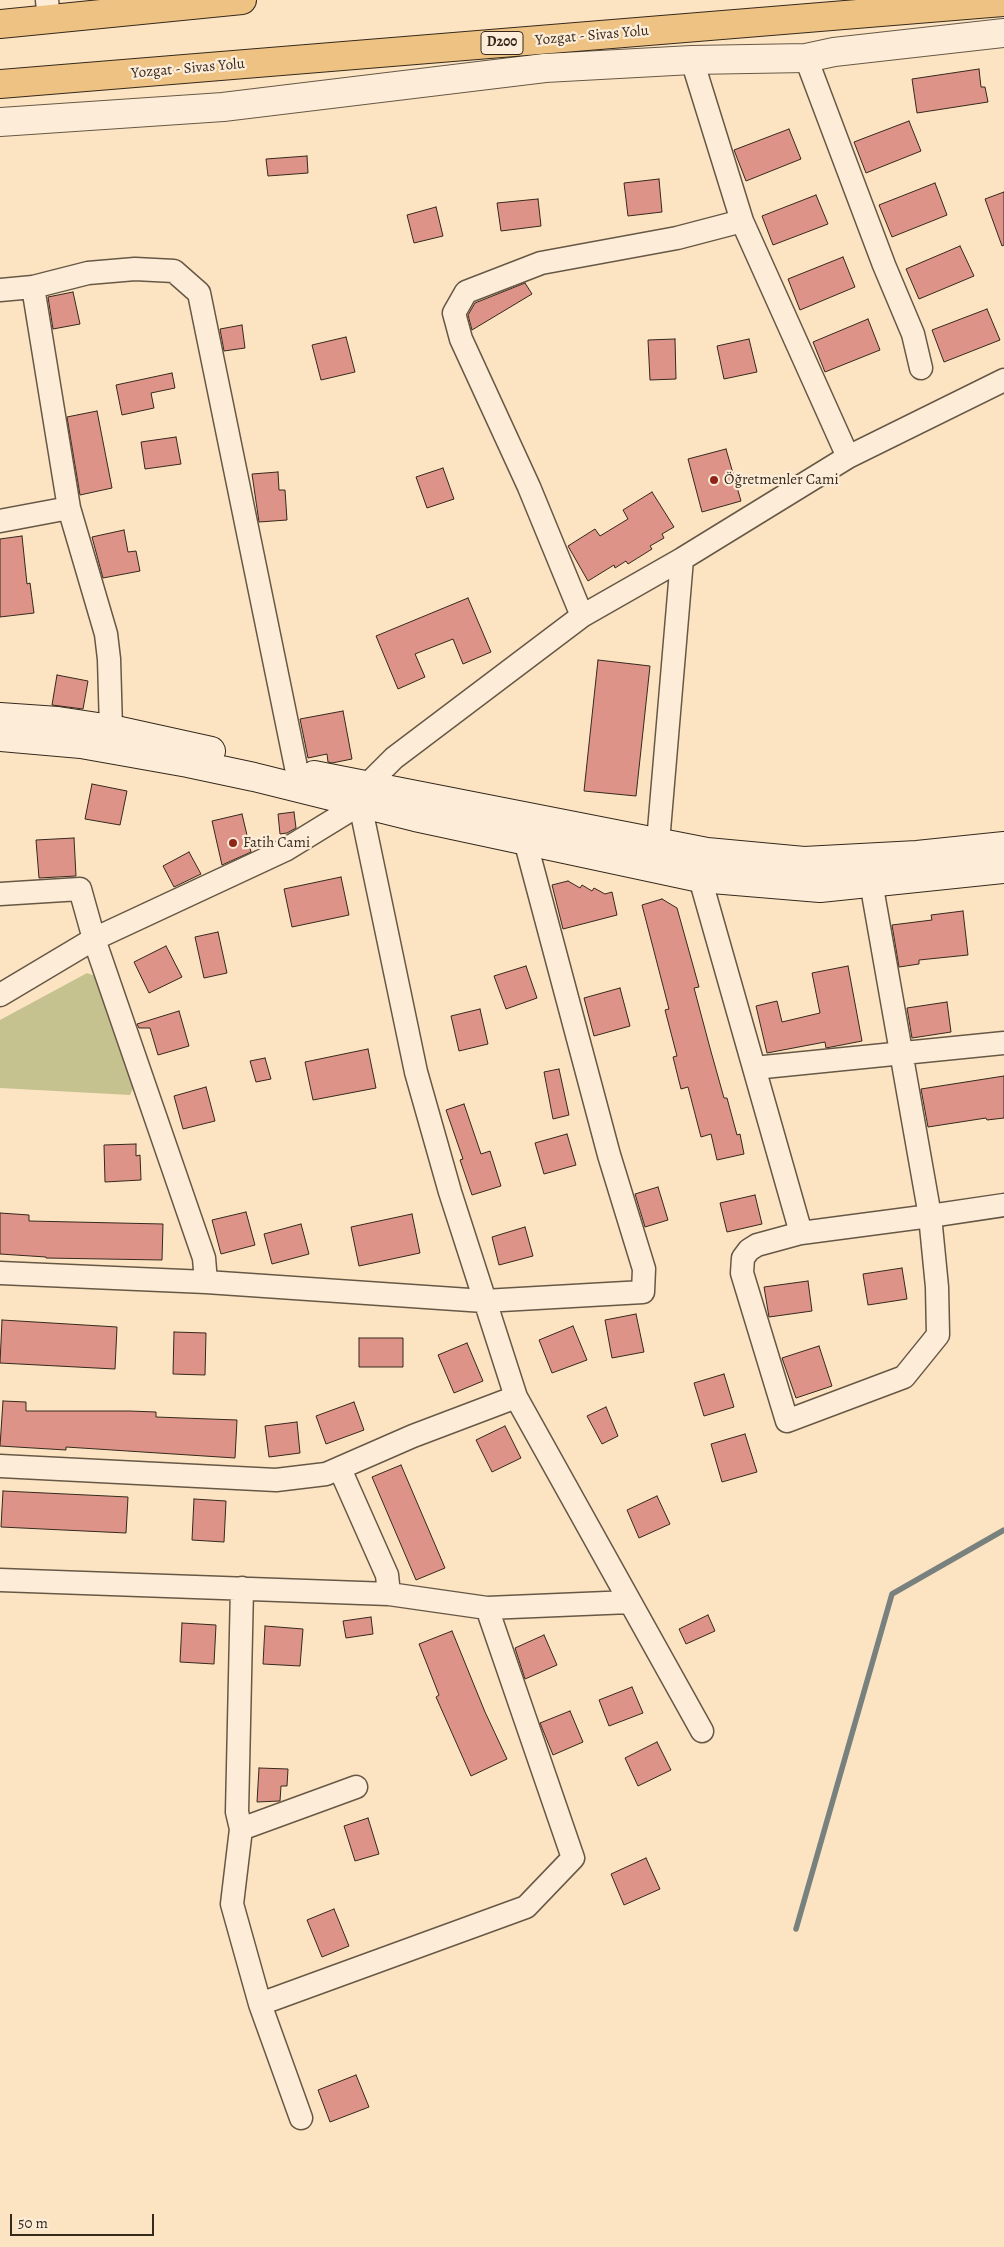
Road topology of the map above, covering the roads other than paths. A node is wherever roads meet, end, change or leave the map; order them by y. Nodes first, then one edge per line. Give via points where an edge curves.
1 (242, 0) edge
2 (1004, 2) edge
3 (48, 10) edge
4 (0, 24) edge
5 (1004, 33) edge
6 (806, 58) junction
7 (692, 60) junction
8 (0, 84) edge
9 (0, 122) edge
10 (742, 221) junction
11 (34, 287) junction
12 (0, 290) edge
13 (921, 368) dead end
14 (1004, 380) edge
15 (848, 457) junction
16 (70, 508) junction
17 (0, 521) edge
18 (682, 559) junction
19 (582, 616) junction
20 (0, 717) edge
21 (111, 728) junction
22 (0, 737) edge
23 (296, 772) junction
24 (364, 794) junction
25 (525, 840) junction
26 (658, 842) junction
27 (1004, 846) edge
28 (1004, 869) edge
29 (700, 878) junction
30 (871, 882) junction
31 (0, 894) edge
32 (94, 939) junction
33 (0, 994) edge
34 (1004, 1044) edge
35 (902, 1055) junction
36 (754, 1068) junction
37 (1004, 1205) edge
38 (930, 1216) junction
39 (802, 1233) junction
40 (0, 1273) edge
41 (206, 1282) junction
42 (484, 1301) junction
43 (516, 1397) junction
44 (0, 1466) edge
45 (340, 1469) junction
46 (0, 1580) edge
47 (242, 1588) junction
48 (389, 1594) junction
49 (630, 1602) junction
50 (487, 1608) junction
51 (702, 1731) dead end
52 (356, 1787) dead end
53 (241, 1829) junction
54 (260, 2004) junction
55 (301, 2118) dead end

1 - 3 highway
2 - 8 highway, Yozgat - Sivas Yolu / D200
3 - 4 highway
5 - 6 main road
6 - 7 main road
6 - 13 street via 913,334
7 - 9 main road via 545,68 224,107
7 - 10 street
10 - 15 street
10 - 19 street via 677,238 541,263 466,292 454,314 461,339 529,487
11 - 12 street
11 - 16 street
11 - 23 street via 88,273 135,269 174,271 199,293
14 - 15 street
15 - 18 street
16 - 17 street
16 - 21 street via 106,634
18 - 19 street
18 - 26 street
19 - 24 street via 394,758
20 - 21 main road
21 - 23 main road
22 - 24 main road via 81,744
23 - 24 main road
24 - 25 main road
24 - 26 main road
24 - 32 street via 285,850
24 - 42 street via 416,1072
25 - 29 main road
25 - 42 street via 644,1269 642,1292
26 - 27 main road via 707,852 804,861
28 - 30 main road
29 - 30 main road via 820,888
29 - 36 street
30 - 35 street
31 - 32 street via 80,889
32 - 33 street
32 - 41 street via 204,1258
34 - 35 street
35 - 36 street
35 - 38 street
36 - 39 street
37 - 38 street
38 - 39 street
38 - 39 street via 938,1287 938,1335 904,1377 787,1421 742,1272 743,1258 757,1245
40 - 41 street
41 - 42 street
42 - 43 street
43 - 45 street via 413,1436
43 - 49 street
44 - 45 street via 276,1480 326,1474
45 - 48 street via 387,1575
46 - 47 street
47 - 48 street
47 - 53 street via 237,1812
48 - 50 street
49 - 50 street
49 - 51 street
50 - 54 street via 574,1858 526,1907
52 - 53 street
53 - 54 street via 232,1904
54 - 55 street

